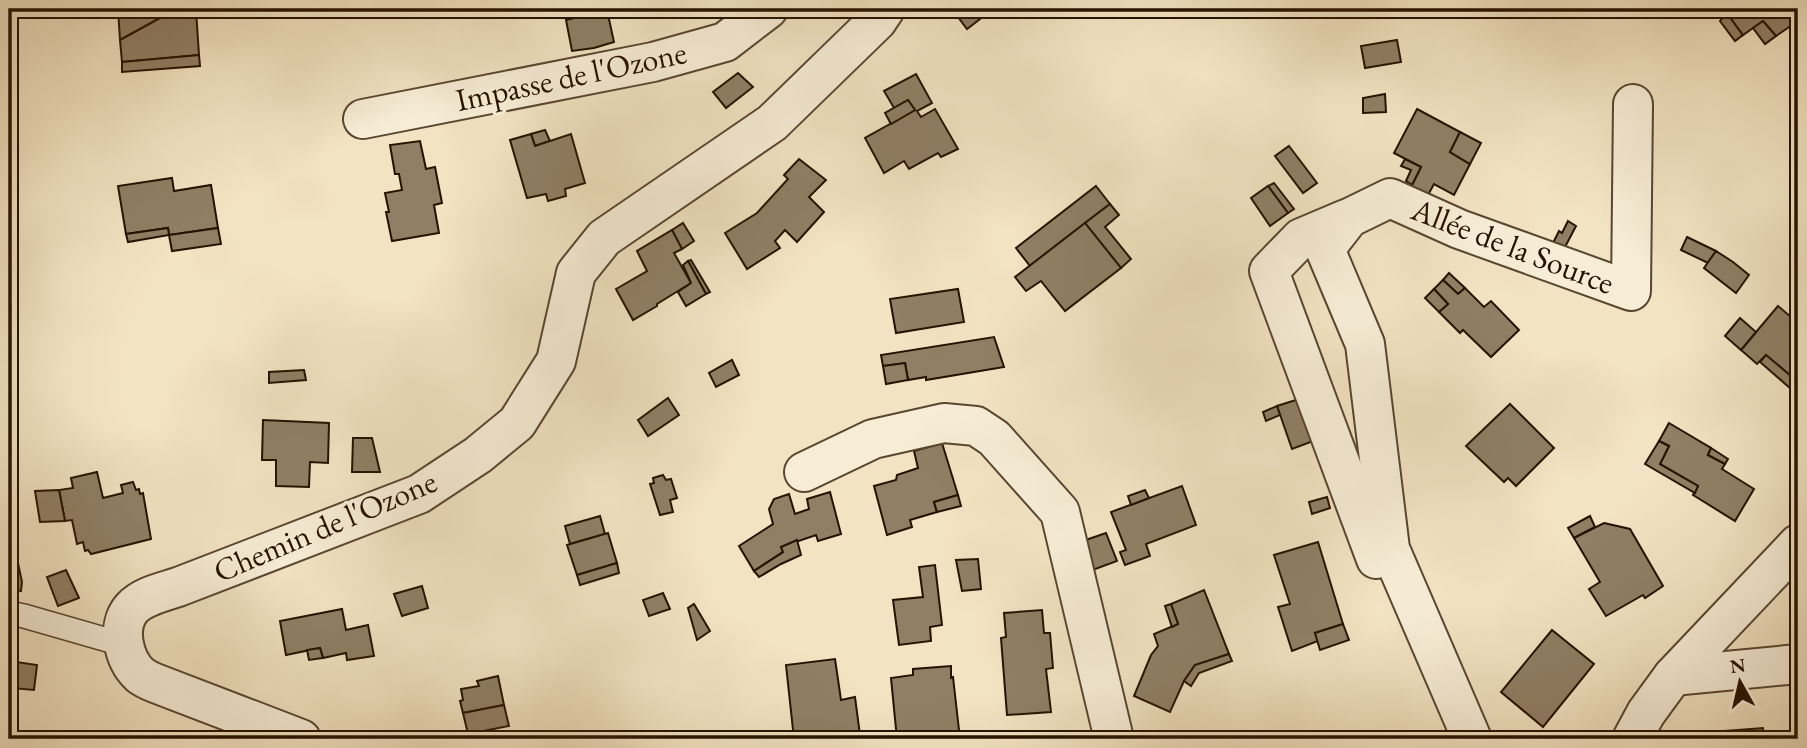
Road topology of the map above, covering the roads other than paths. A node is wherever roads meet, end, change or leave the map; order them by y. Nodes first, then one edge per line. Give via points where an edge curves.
1 (768, 9) edge
2 (885, 9) edge
3 (1633, 104) dead end
4 (363, 119) dead end
5 (1349, 218) junction
6 (804, 472) dead end
7 (1798, 544) edge
8 (9, 614) edge
9 (125, 645) junction
10 (1798, 664) edge
11 (1672, 676) junction
12 (1446, 677) junction
13 (301, 739) edge
14 (1114, 739) edge
15 (1472, 739) edge
16 (1632, 739) edge

1 - 4 street, Impasse de l'Ozone via 725,42 653,62
2 - 9 street, Chemin de l'Ozone via 772,122 604,238 576,273 556,361 517,423 419,494 145,598 126,618 122,630
3 - 5 street, Allée de la Source via 1632,291 1458,229 1390,198
5 - 12 street, Allée de la Source via 1325,249 1364,344 1390,549
5 - 12 street via 1301,238 1269,271 1399,620
6 - 14 street via 873,439 944,423 976,426 994,438 1060,512
7 - 11 street
8 - 9 lane
9 - 13 street via 140,675
10 - 11 street
11 - 16 street
12 - 15 street, Allée de la Source

